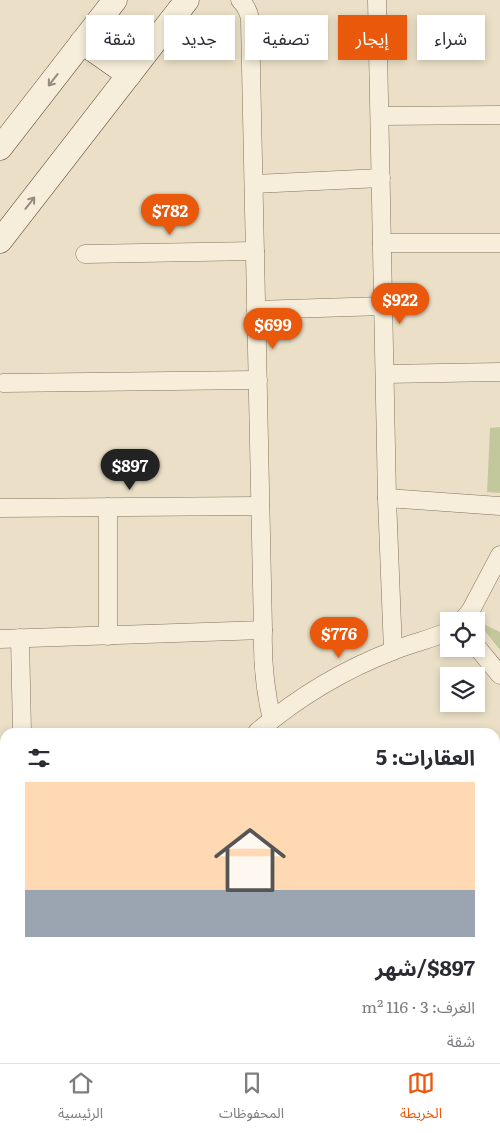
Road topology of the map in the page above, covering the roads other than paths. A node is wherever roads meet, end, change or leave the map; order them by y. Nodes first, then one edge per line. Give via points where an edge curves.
1 (115, 0) edge
2 (187, 0) edge
3 (240, 0) edge
4 (377, 0) edge
5 (82, 42) junction
6 (129, 75) junction
7 (500, 115) edge
8 (380, 116) junction
9 (0, 148) edge
10 (381, 178) junction
11 (254, 184) junction
12 (0, 241) edge
13 (382, 243) junction
14 (500, 243) edge
15 (255, 251) junction
16 (85, 254) dead end
17 (383, 306) junction
18 (256, 310) junction
19 (500, 372) edge
20 (385, 374) junction
21 (258, 380) junction
22 (3, 383) dead end
23 (387, 498) junction
24 (260, 506) junction
25 (500, 506) edge
26 (108, 507) junction
27 (0, 508) edge
28 (500, 554) edge
29 (470, 612) edge
30 (263, 630) junction
31 (440, 634) edge
32 (108, 636) junction
33 (0, 638) edge
34 (20, 638) junction
35 (393, 651) junction
36 (485, 657) edge
37 (500, 675) edge
38 (272, 720) junction
39 (22, 728) edge
40 (262, 728) edge

1 - 5 main road
2 - 6 main road
3 - 11 street via 250,20
4 - 8 street
5 - 6 main road
5 -> 9 main road
12 -> 6 main road
7 - 8 street
8 - 10 street
10 - 11 street
10 - 13 street
11 - 15 street
13 - 14 street
13 - 17 street
15 - 16 street
15 - 18 street
17 - 18 street
17 - 20 street
18 - 21 street
19 - 20 street
20 - 23 street
21 - 22 street
21 - 24 street
23 - 25 street
23 - 35 street
24 - 26 street
24 - 30 street
26 - 27 street
26 - 32 street
28 - 29 street
30 - 32 street
30 - 38 street via 263,675
31 - 35 street
32 - 34 street
33 - 34 street
34 - 39 street
35 - 38 street via 307,695
36 - 37 street
38 - 40 street

